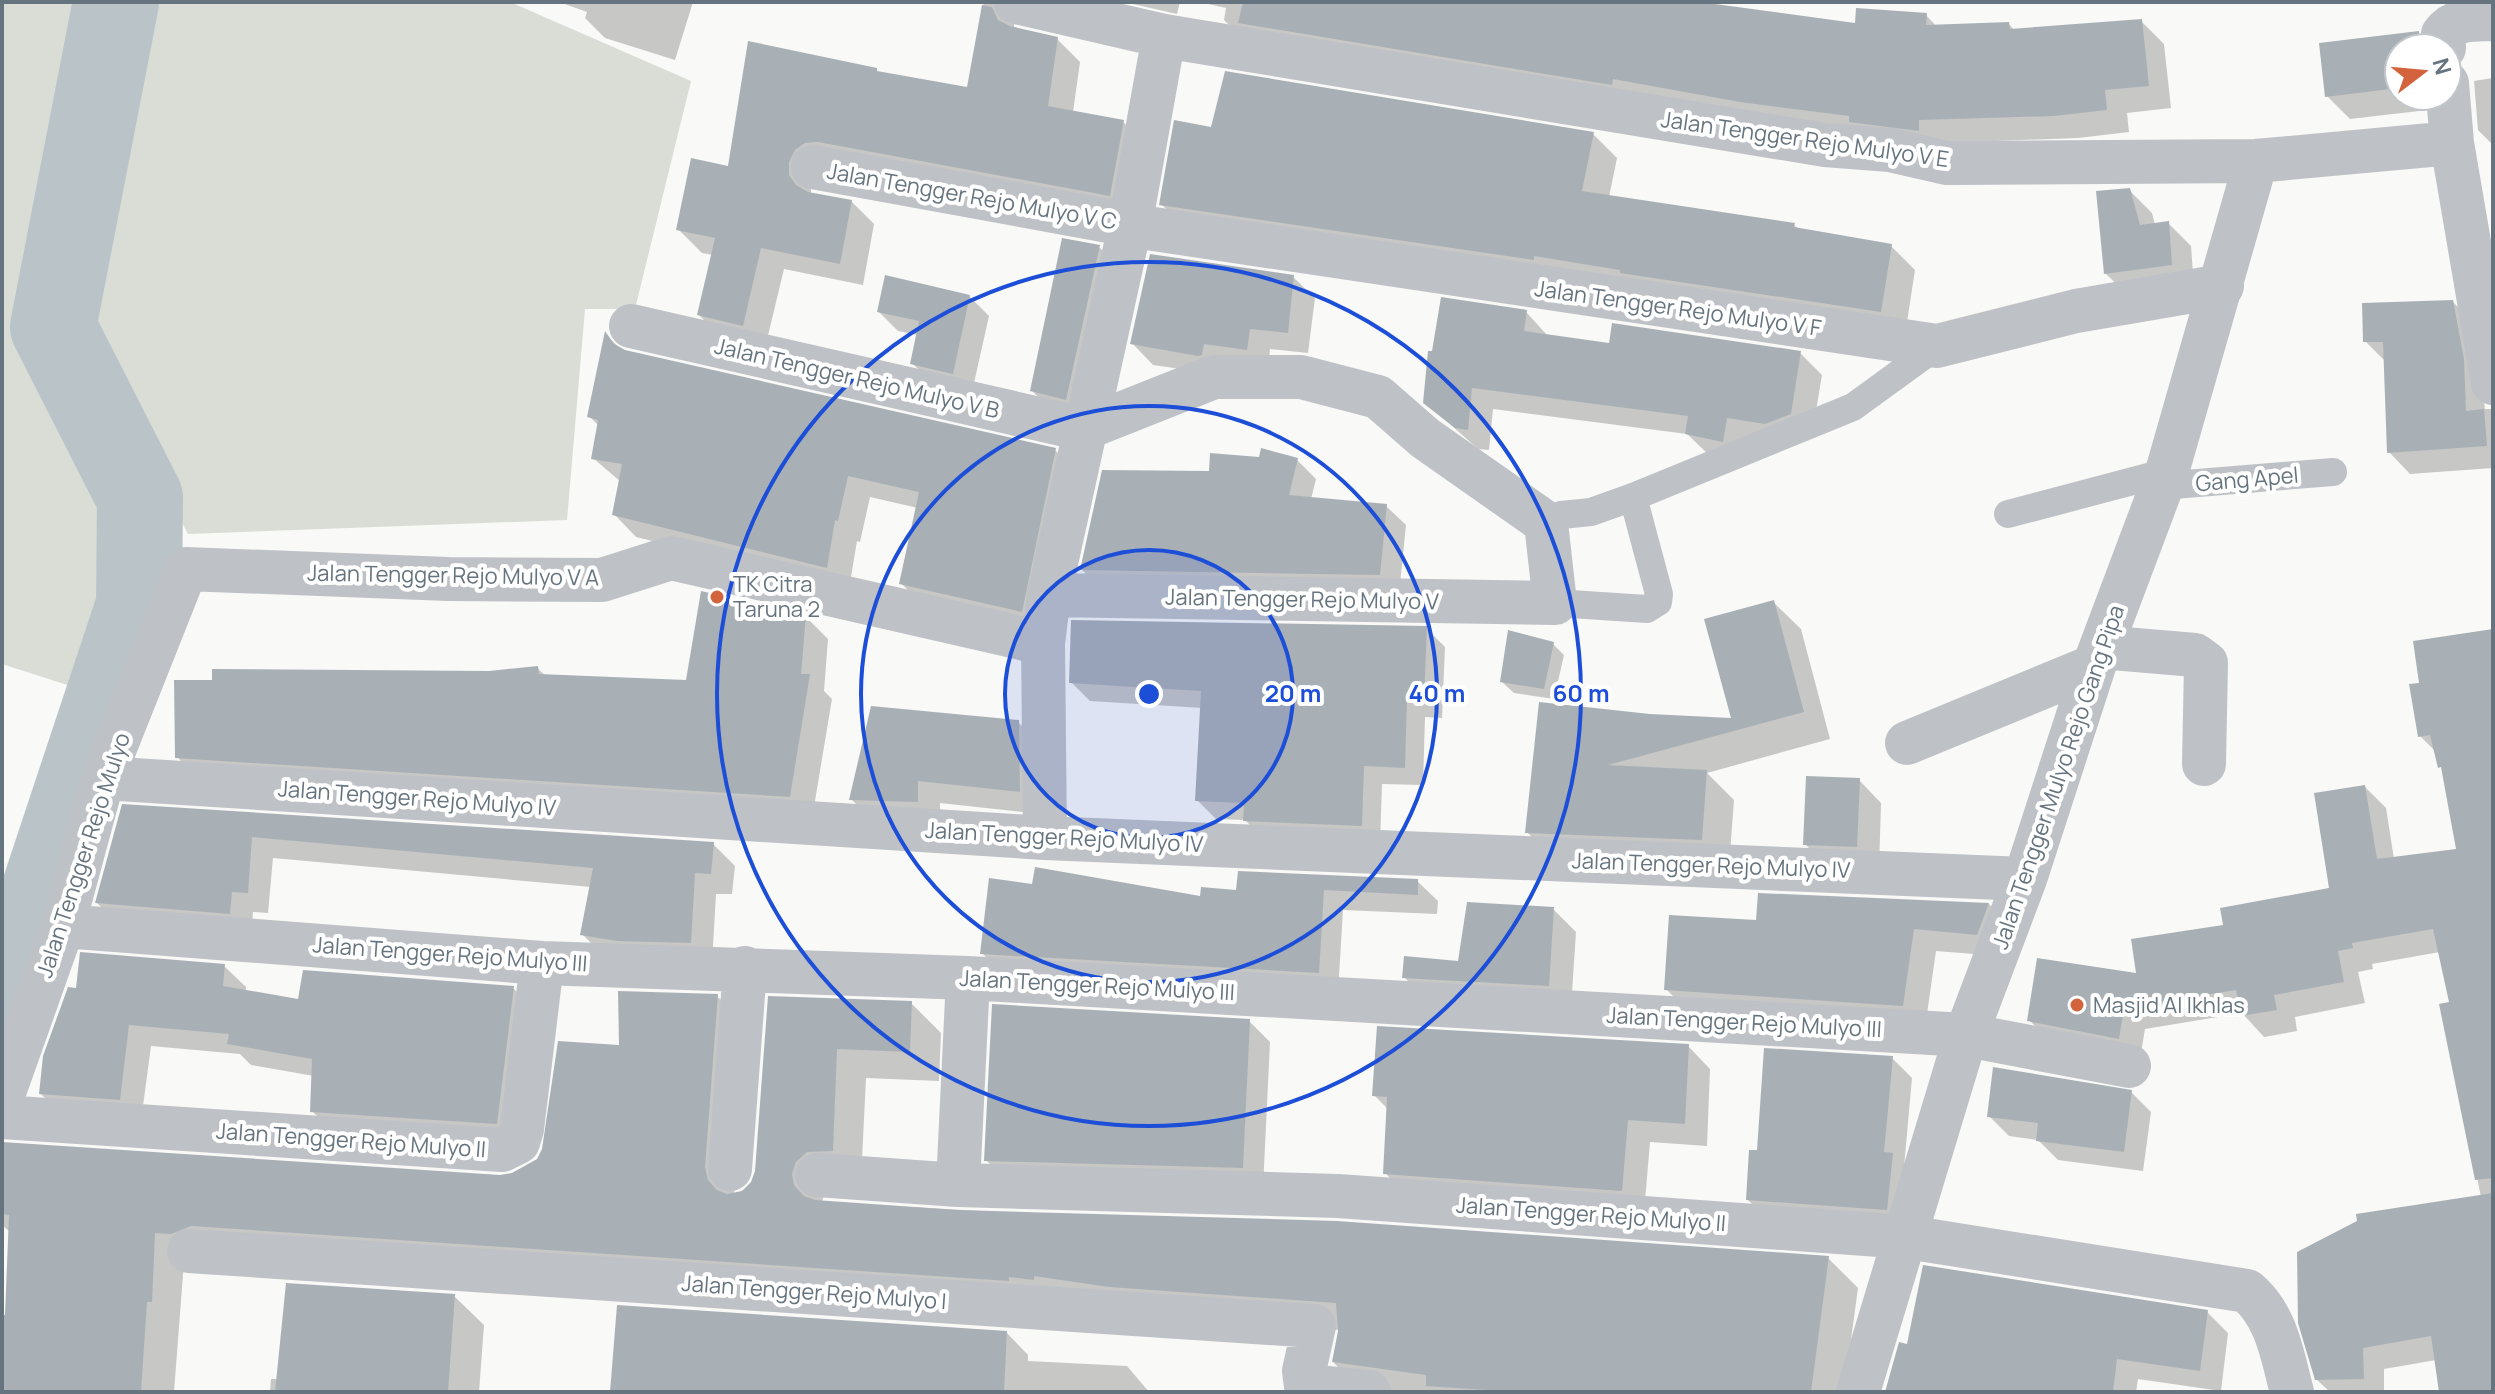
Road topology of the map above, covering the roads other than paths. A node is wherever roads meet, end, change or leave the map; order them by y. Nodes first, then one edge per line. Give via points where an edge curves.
1 (1016, 2) edge
2 (1164, 36) junction
3 (2449, 112) edge
4 (2452, 143) junction
5 (2256, 161) junction
6 (813, 167) dead end
7 (1130, 226) junction
8 (2222, 286) junction
9 (631, 326) dead end
10 (1937, 346) junction
11 (2493, 383) edge
12 (1083, 429) junction
13 (2333, 472) dead end
14 (2164, 479) junction
15 (1633, 497) junction
16 (2008, 514) dead end
17 (1546, 523) junction
18 (186, 569) joint
19 (1049, 595) junction
20 (1555, 603) junction
21 (1043, 643) junction
22 (2097, 656) junction
23 (1907, 743) dead end
24 (2204, 764) dead end
25 (103, 778) junction
26 (1045, 838) junction
27 (2025, 879) junction
28 (63, 926) junction
29 (542, 963) junction
30 (745, 968) junction
31 (968, 978) junction
32 (1966, 1035) junction
33 (2129, 1066) dead end
34 (2, 1098) edge
35 (2, 1117) edge
36 (730, 1169) dead end
37 (817, 1175) dead end
38 (958, 1185) junction
39 (1907, 1237) junction
40 (189, 1251) dead end
41 (1369, 1392) edge
42 (1858, 1392) edge
43 (2292, 1392) edge

1 - 2 street, Jalan Tengger Rejo Mulyo V E
2 - 5 street, Jalan Tengger Rejo Mulyo V E via 1947,163
2 - 7 street
3 - 4 street
4 - 5 street, Jalan Tengger Rejo Mulyo V E
4 - 11 street
5 - 8 street, Jalan Tengger Mulyo Rejo Gang Pipa
6 - 7 street, Jalan Tengger Rejo Mulyo V C
7 - 10 street, Jalan Tengger Rejo Mulyo V F
7 - 12 street
8 - 10 street, Jalan Tengger Rejo Mulyo V F via 2076,311
8 - 14 street, Jalan Tengger Mulyo Rejo Gang Pipa
9 - 12 street, Jalan Tengger Rejo Mulyo V B
10 - 15 lane via 1853,407
12 - 17 street via 1214,377 1301,377 1378,397 1425,438
12 - 19 street
13 - 14 lane, Gang Apel
14 - 16 lane, Gang Apel
14 - 22 street, Jalan Tengger Mulyo Rejo Gang Pipa
15 - 17 lane
15 - 20 lane via 1658,602 1647,609
17 - 20 street
18 - 21 street, Jalan Tengger Rejo Mulyo V A via 602,580 671,558
18 - 25 street, Jalan Tengger Rejo Mulyo
19 - 20 street, Jalan Tengger Rejo Mulyo V
19 - 21 street
21 - 26 street
22 - 23 street
22 - 24 street via 2195,655 2206,663
22 - 27 street, Jalan Tengger Mulyo Rejo Gang Pipa
25 - 26 street, Jalan Tengger Rejo Mulyo IV
25 - 28 street, Jalan Tengger Rejo Mulyo
26 - 27 street, Jalan Tengger Rejo Mulyo IV
27 - 32 street, Jalan Tengger Mulyo Rejo Gang Pipa
28 - 29 street, Jalan Tengger Rejo Mulyo III
28 - 34 street, Jalan Tengger Rejo Mulyo
29 - 30 street, Jalan Tengger Rejo Mulyo III
29 - 35 street, Jalan Tengger Rejo Mulyo II via 522,1129 518,1142 502,1150
30 - 31 street, Jalan Tengger Rejo Mulyo III
30 - 36 street
31 - 32 street, Jalan Tengger Rejo Mulyo III
31 - 38 street
32 - 33 street, Jalan Tengger Rejo Mulyo III
32 - 39 street, Jalan Tengger Mulyo Rejo Gang Pipa
37 - 38 street, Jalan Tengger Rejo Mulyo II
38 - 39 street, Jalan Tengger Rejo Mulyo II via 1338,1196
39 - 42 street, Jalan Tengger Mulyo Rejo Gang Pipa
39 - 43 street, Jalan Tengger Rejo Mulyo II via 2247,1291 2271,1318
40 - 41 street, Jalan Tengger Rejo Mulyo I via 1314,1326 1306,1386

